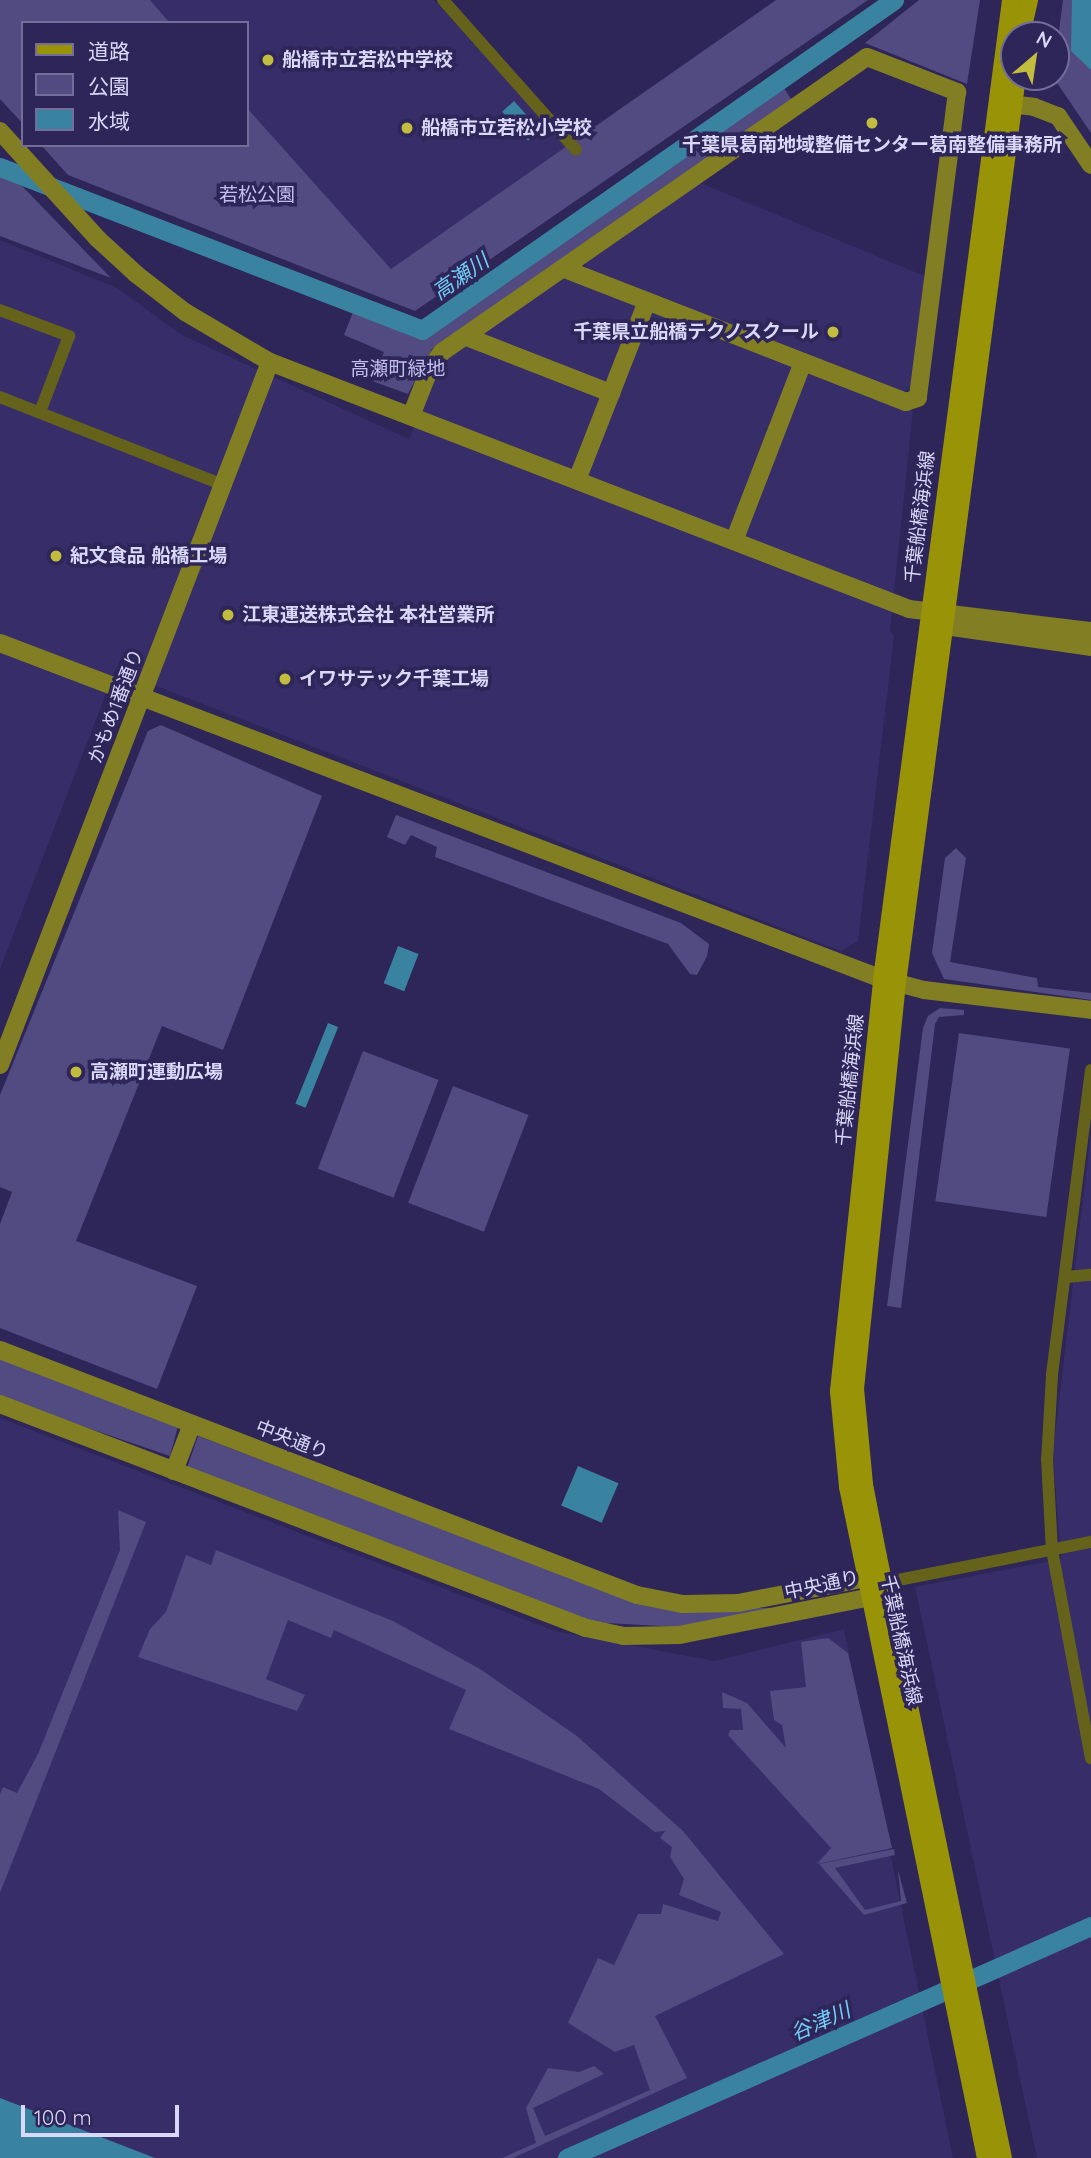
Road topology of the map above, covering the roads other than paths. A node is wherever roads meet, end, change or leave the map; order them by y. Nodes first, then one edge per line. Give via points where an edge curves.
1 (443, 0) edge
2 (1011, 0) edge
3 (1029, 0) edge
4 (1024, 21) edge
5 (1016, 91) edge
6 (994, 103) junction
7 (1014, 105) junction
8 (0, 131) edge
9 (576, 150) dead end
10 (1091, 165) edge
11 (565, 269) junction
12 (647, 301) junction
13 (0, 310) edge
14 (467, 337) junction
15 (270, 362) junction
16 (803, 362) junction
17 (611, 393) junction
18 (0, 397) edge
19 (40, 412) junction
20 (411, 416) junction
21 (577, 480) junction
22 (223, 485) junction
23 (734, 541) junction
24 (940, 618) junction
25 (1091, 631) edge
26 (0, 643) edge
27 (1091, 647) edge
28 (142, 697) junction
29 (889, 981) junction
30 (1091, 1010) edge
31 (0, 1065) edge
32 (1091, 1070) edge
33 (1088, 1116) edge
34 (1091, 1275) edge
35 (1066, 1277) junction
36 (0, 1350) edge
37 (0, 1404) edge
38 (191, 1424) junction
39 (174, 1471) junction
40 (1091, 1542) edge
41 (1052, 1550) junction
42 (875, 1580) junction
43 (871, 1597) junction
44 (1091, 1758) edge
45 (956, 1970) junction
46 (959, 1991) junction
47 (986, 2158) edge
48 (1003, 2158) edge

1 - 9 street
2 - 6 main road, 千葉船橋海浜線
3 - 4 main road
5 - 7 main road, 千葉船橋海浜線
6 - 7 street
6 - 24 main road, 千葉船橋海浜線
7 - 10 street via 1058,117
7 - 24 main road, 千葉船橋海浜線
8 - 15 street via 98,239 176,305
11 - 12 street
11 - 14 street
11 - 16 street via 867,57 957,92 918,398 906,402
12 - 16 street
12 - 17 street
13 - 19 street via 69,336
14 - 17 street
14 - 20 street via 436,357
15 - 20 street
15 - 22 street, かもめ1番通り
16 - 23 street
17 - 21 street
18 - 19 street
19 - 22 street
20 - 21 street
21 - 23 street
22 - 28 street, かもめ1番通り
23 - 24 street
24 - 25 street
24 - 27 street
24 - 29 main road, 千葉船橋海浜線
26 - 28 street
28 - 29 street
28 - 31 street, かもめ1番通り
29 - 30 street
29 - 42 main road, 千葉船橋海浜線 via 839,1391 848,1487
32 - 33 street
33 - 35 street
34 - 35 street
35 - 41 street via 1047,1459
36 - 38 street, 中央通り
37 - 39 street, 中央通り
38 - 39 street
38 - 42 street, 中央通り via 637,1595 683,1604 738,1603
39 - 43 street, 中央通り via 538,1613 624,1636 678,1635
40 - 41 street
41 - 42 street
41 - 44 street
42 - 43 main road, 千葉船橋海浜線
42 - 45 main road, 千葉船橋海浜線
43 - 45 main road, 千葉船橋海浜線
45 - 46 main road, 千葉船橋海浜線
46 - 47 main road, 千葉船橋海浜線
46 - 48 main road, 千葉船橋海浜線

